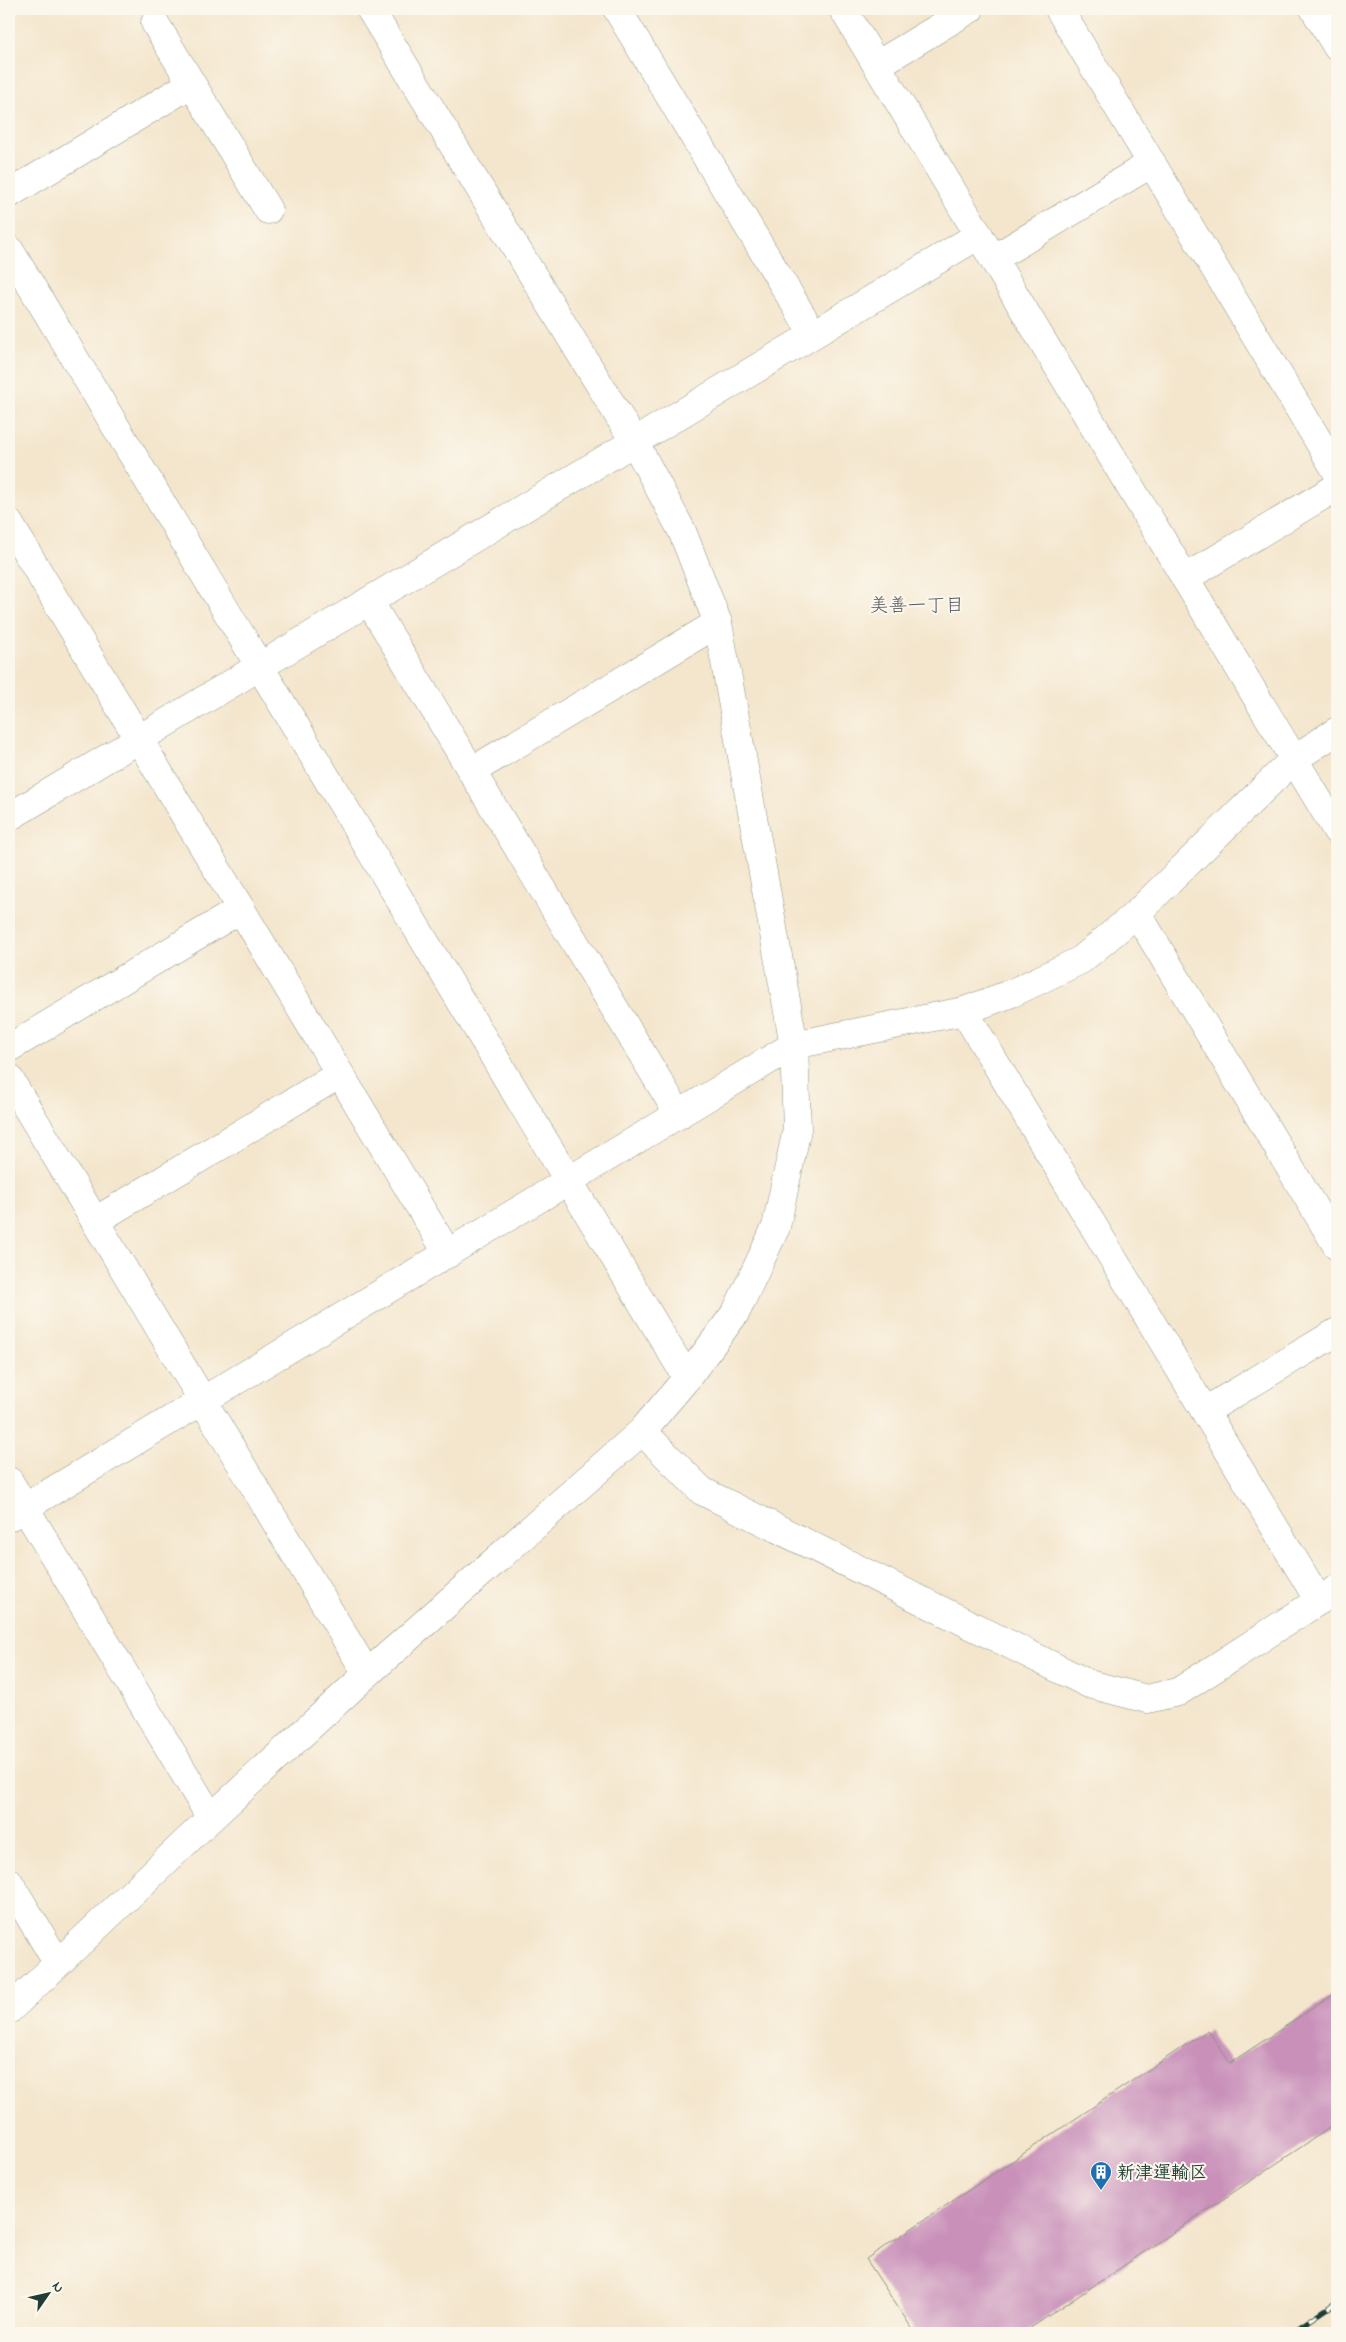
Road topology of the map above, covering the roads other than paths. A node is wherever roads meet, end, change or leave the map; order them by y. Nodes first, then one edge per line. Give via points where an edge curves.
1 (370, 9) edge
2 (617, 9) edge
3 (843, 9) edge
4 (970, 9) edge
5 (1059, 9) edge
6 (1314, 9) edge
7 (155, 23) dead end
8 (1337, 47) edge
9 (877, 65) junction
10 (192, 84) junction
11 (1152, 163) junction
12 (9, 194) edge
13 (268, 210) dead end
14 (979, 235) junction
15 (9, 250) edge
16 (994, 259) junction
17 (813, 334) junction
18 (634, 441) junction
19 (1337, 472) edge
20 (1337, 487) edge
21 (9, 523) edge
22 (1185, 578) junction
23 (369, 600) junction
24 (718, 623) junction
25 (259, 667) junction
26 (1337, 731) edge
27 (139, 739) junction
28 (1294, 759) junction
29 (472, 771) junction
30 (9, 817) edge
31 (1337, 831) edge
32 (241, 909) junction
33 (1137, 913) junction
34 (964, 1010) junction
35 (794, 1045) junction
36 (9, 1048) edge
37 (340, 1074) junction
38 (9, 1078) edge
39 (679, 1115) junction
40 (568, 1181) junction
41 (95, 1221) junction
42 (1337, 1246) edge
43 (448, 1254) junction
44 (1337, 1332) edge
45 (687, 1378) junction
46 (203, 1401) junction
47 (1205, 1411) junction
48 (642, 1431) junction
49 (9, 1481) edge
50 (17, 1512) edge
51 (1328, 1595) edge
52 (367, 1674) junction
53 (211, 1818) junction
54 (9, 1882) edge
55 (57, 1962) junction
56 (9, 2010) edge

1 - 18 street
2 - 17 street
3 - 9 street
4 - 9 street
5 - 11 street
6 - 8 street
7 - 10 street
9 - 14 street
10 - 12 street
10 - 13 street
11 - 16 street
11 - 19 street
14 - 16 street
14 - 17 street
15 - 25 street
16 - 22 street
17 - 18 street
18 - 23 street
18 - 24 street via 682,531
20 - 22 street
21 - 27 street
22 - 28 street
23 - 25 street
23 - 29 street
24 - 29 street
24 - 35 street
25 - 27 street
25 - 40 street
26 - 28 street
27 - 30 street
27 - 32 street
28 - 31 street
28 - 33 street
29 - 39 street
32 - 36 street
32 - 37 street
33 - 34 street via 1081,960
33 - 42 street
34 - 35 street
34 - 47 street
35 - 39 street
35 - 45 street via 797,1129 776,1228 736,1312
37 - 41 street
37 - 43 street
38 - 41 street
39 - 40 street
40 - 43 street
40 - 45 street
41 - 46 street
43 - 46 street
44 - 47 street
45 - 48 street
46 - 50 street
46 - 52 street
47 - 51 street
48 - 51 street via 702,1491 1089,1684 1147,1699 1178,1692
48 - 52 street
49 - 50 street
50 - 53 street
52 - 53 street
53 - 55 street
54 - 55 street
55 - 56 street

